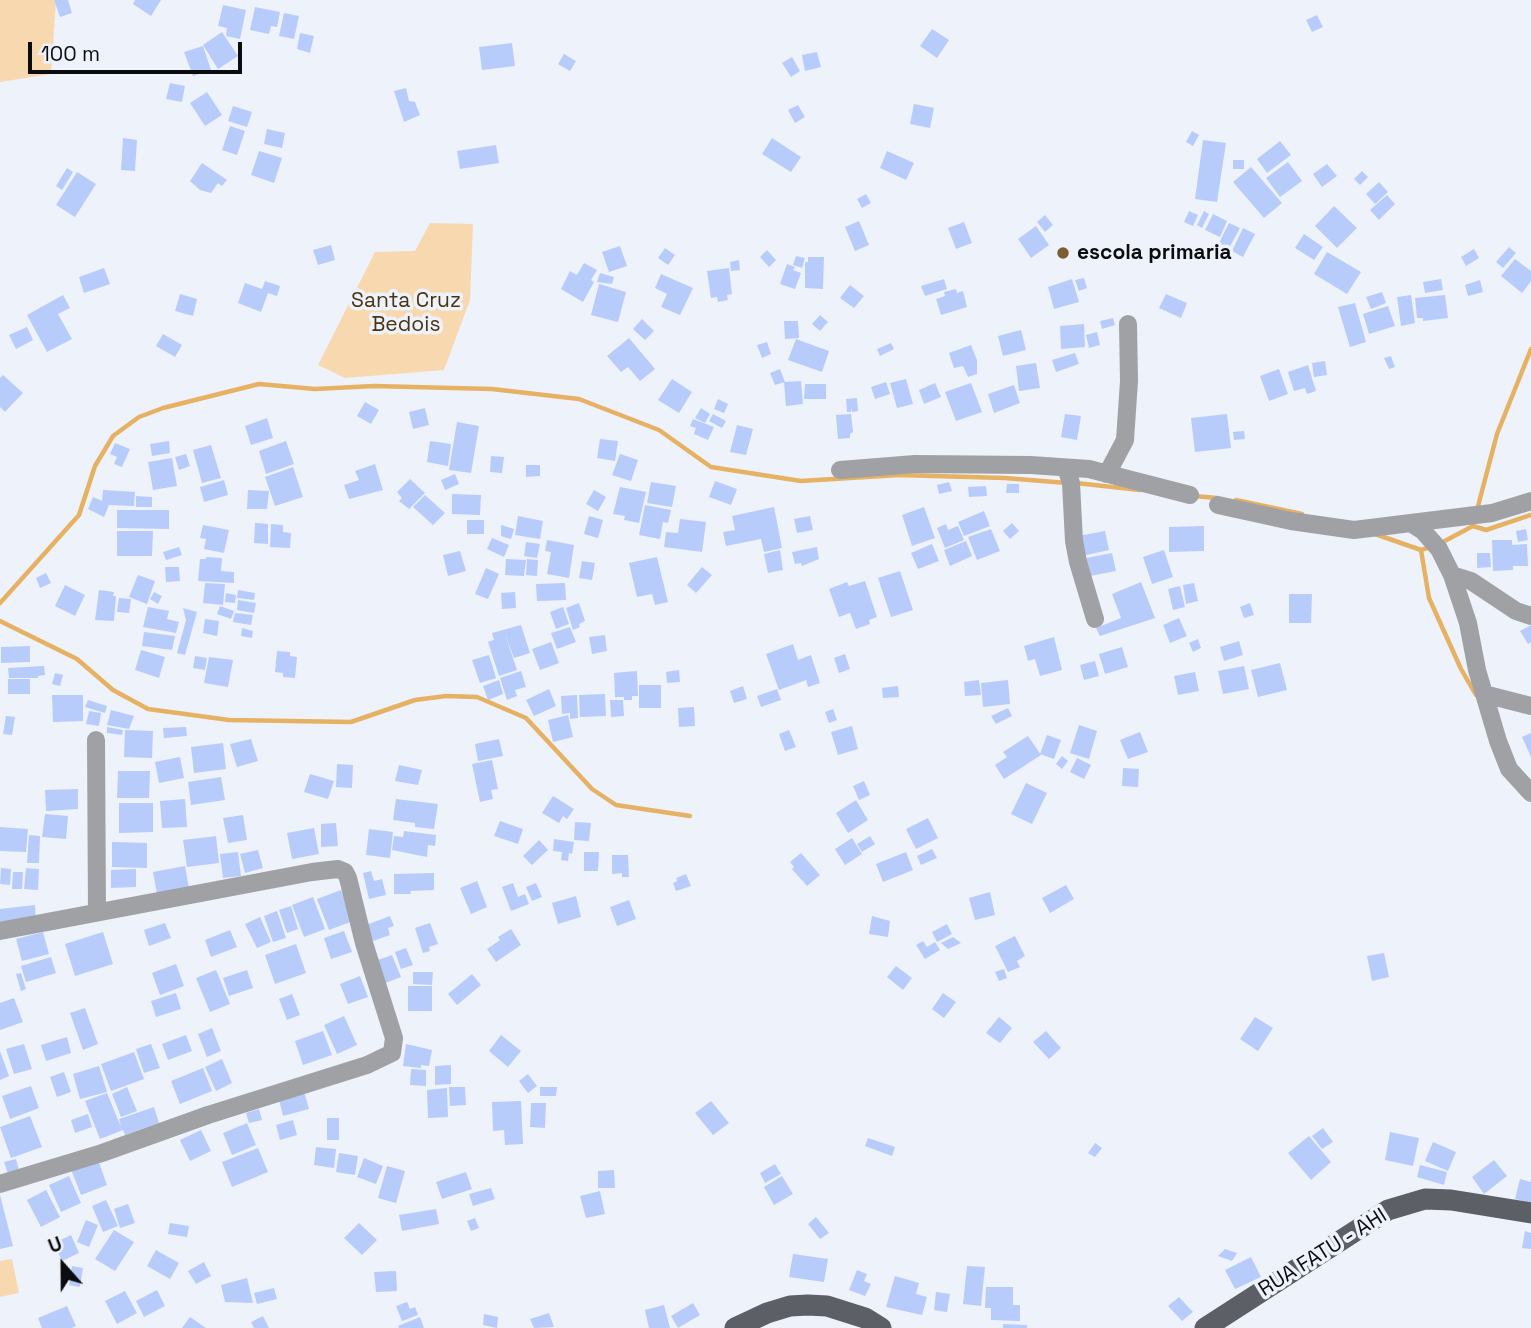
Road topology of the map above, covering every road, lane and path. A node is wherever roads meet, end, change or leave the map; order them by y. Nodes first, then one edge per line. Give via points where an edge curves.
1 (1128, 324) dead end
2 (1066, 468) junction
3 (840, 470) dead end
4 (1107, 474) junction
5 (1190, 495) dead end
6 (1531, 501) edge
7 (1218, 505) dead end
8 (1412, 524) junction
9 (1452, 575) junction
10 (1531, 616) edge
11 (1095, 619) dead end
12 (1484, 694) junction
13 (1531, 706) edge
14 (96, 740) dead end
15 (1531, 793) edge
16 (97, 912) junction
17 (0, 931) edge
18 (0, 1184) edge
19 (1531, 1213) edge
20 (735, 1328) edge
21 (881, 1328) edge
22 (1205, 1328) edge

1 - 4 street via 1125,440
2 - 3 street via 915,464
2 - 4 street
2 - 11 street via 1078,562
4 - 5 street
6 - 8 street via 1492,513
7 - 8 street via 1337,529
8 - 9 street via 1439,549
9 - 10 street
9 - 12 street
12 - 13 street
12 - 15 street via 1509,769
14 - 16 street
16 - 17 street
16 - 18 street via 312,872 345,872 391,1024 392,1053
19 - 22 main road, RUA FATU - AHI via 1424,1199 1388,1210
20 - 21 main road via 767,1313 808,1305 840,1310

